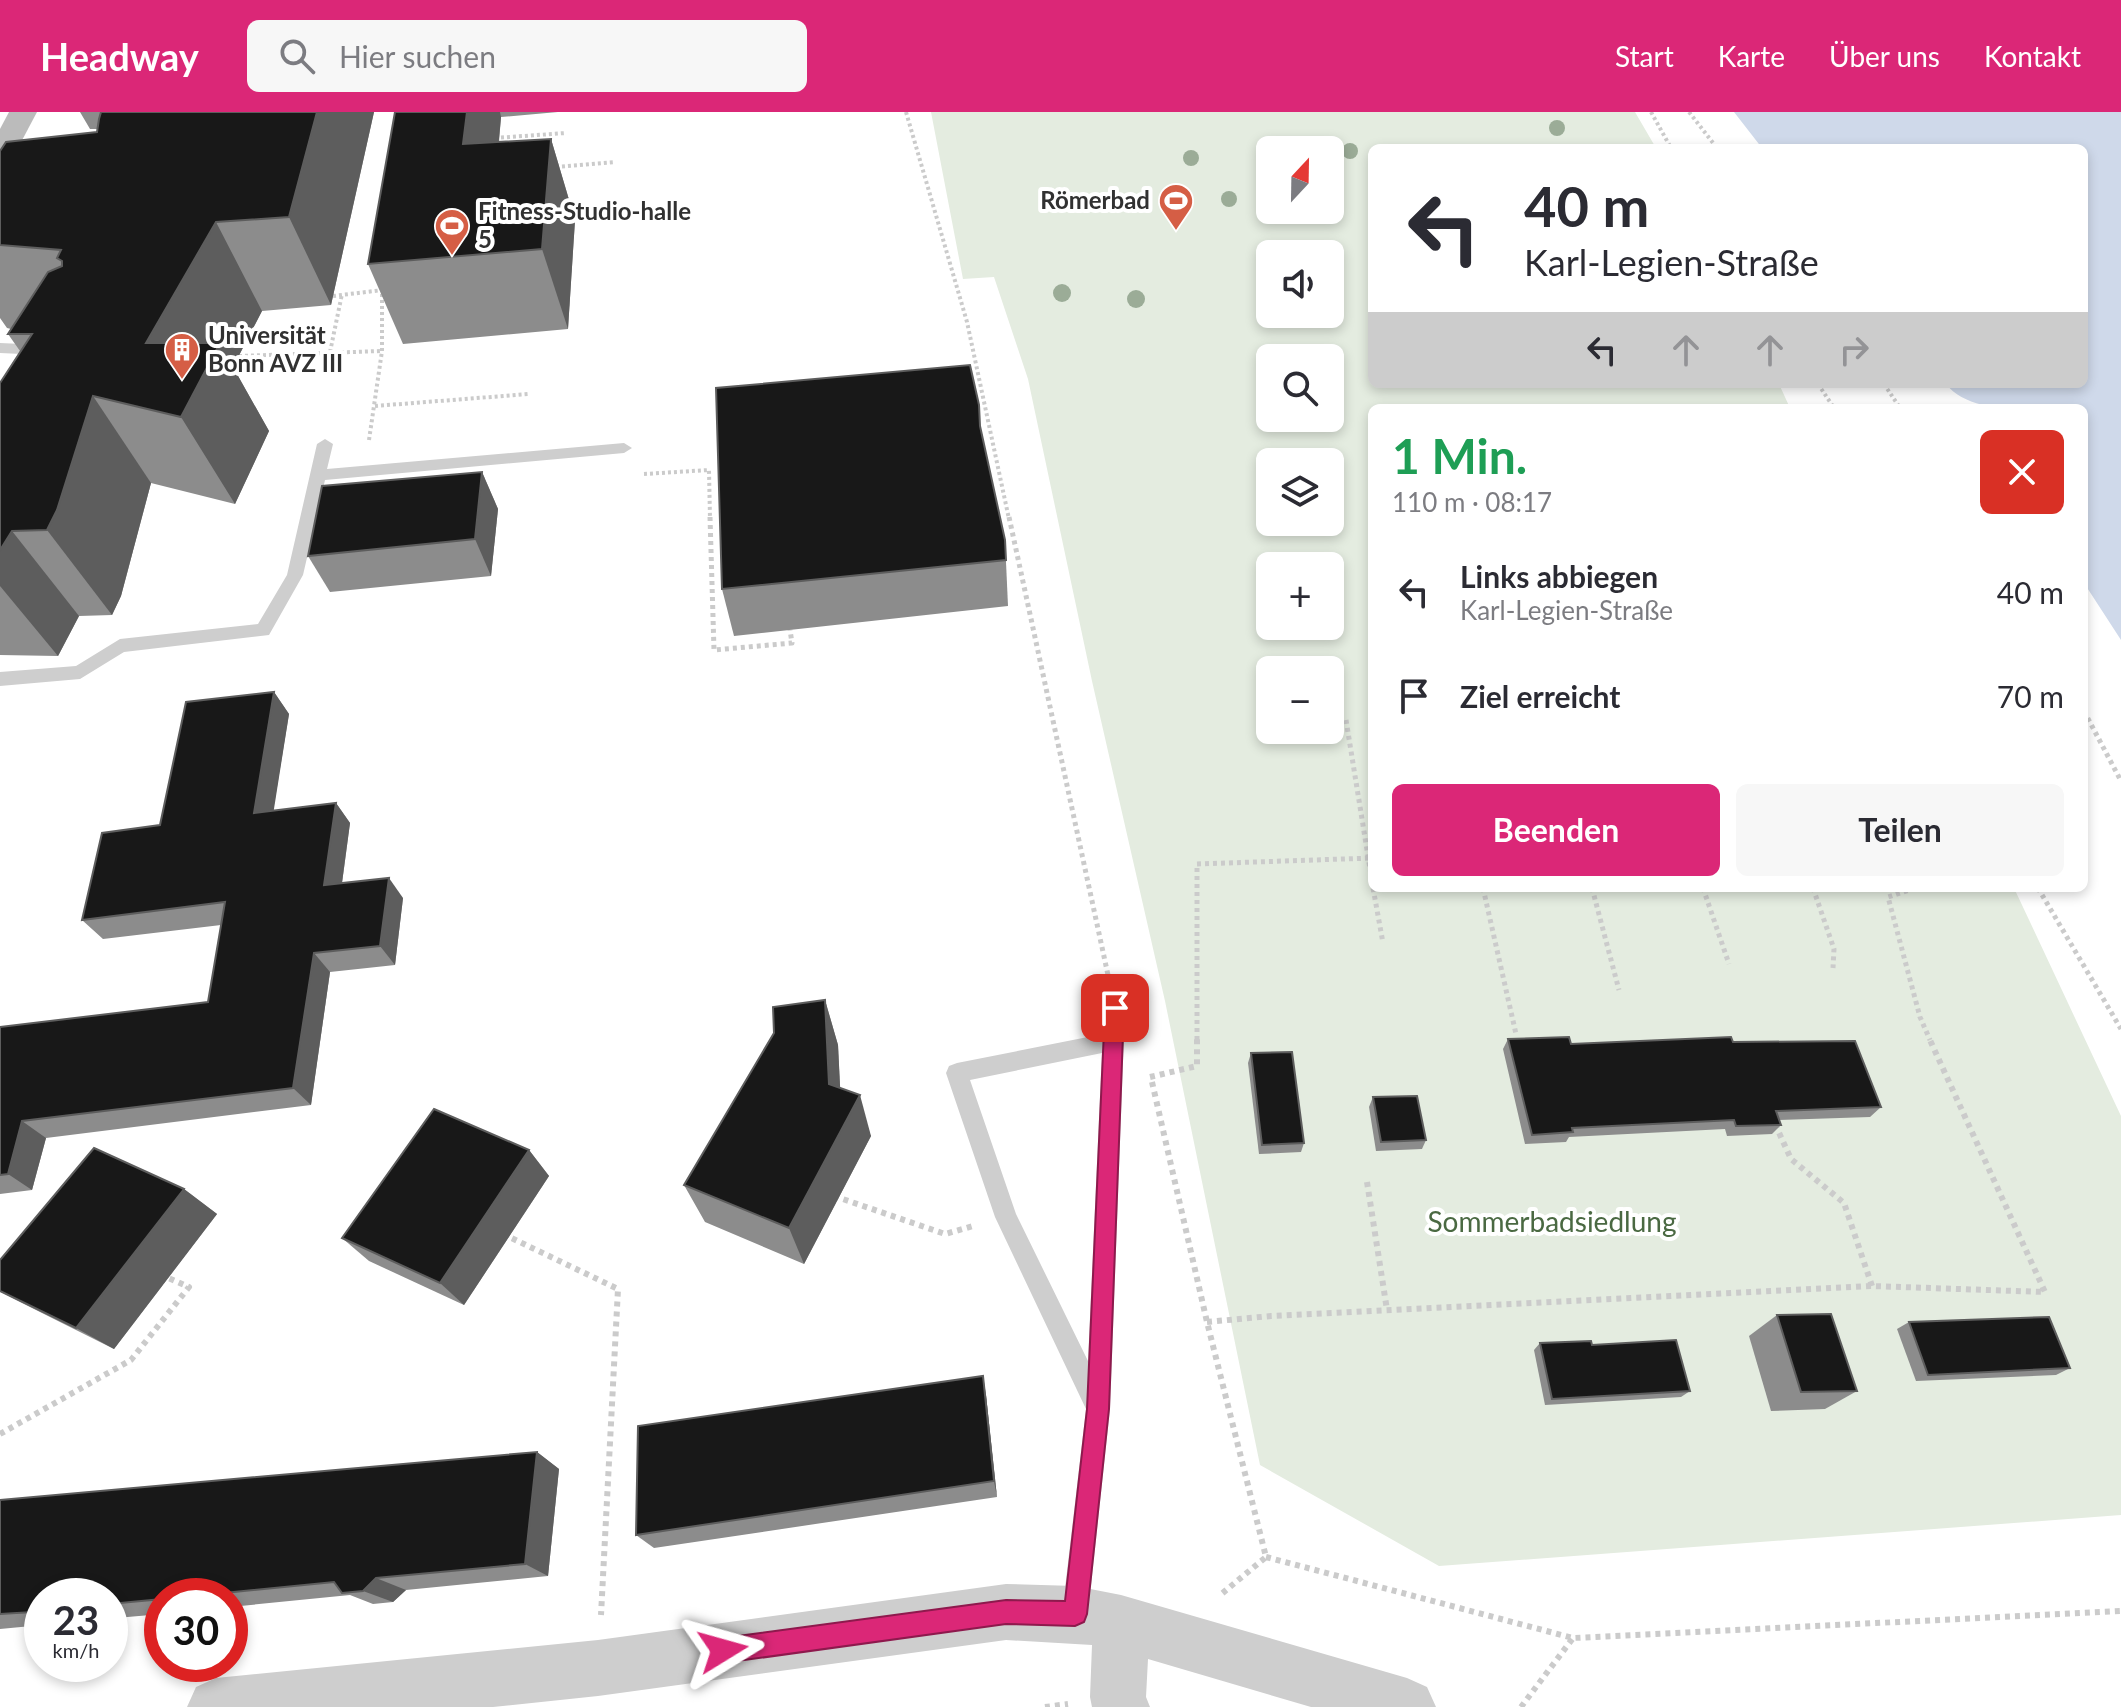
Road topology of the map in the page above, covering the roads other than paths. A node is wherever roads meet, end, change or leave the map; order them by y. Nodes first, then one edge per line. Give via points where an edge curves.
1 (23, 112) edge
2 (0, 157) edge
3 (0, 348) edge
4 (62, 350) edge
5 (325, 444) dead end
6 (624, 448) dead end
7 (318, 475) junction
8 (0, 679) edge
9 (1115, 1008) road end
10 (1113, 1041) junction
11 (1098, 1409) junction
12 (1121, 1625) junction
13 (452, 1696) edge
14 (216, 1707) edge
15 (1121, 1707) edge
16 (1407, 1707) edge

1 - 2 street
3 - 4 lane
5 - 7 lane
6 - 7 lane
7 - 8 lane via 295,575 263,630 120,646 80,672
9 - 10 lane
10 - 11 lane
10 - 11 lane via 957,1073 1006,1217
11 - 12 lane
12 - 13 street via 1006,1612 598,1668
12 - 15 street
12 - 16 street
13 - 14 street

